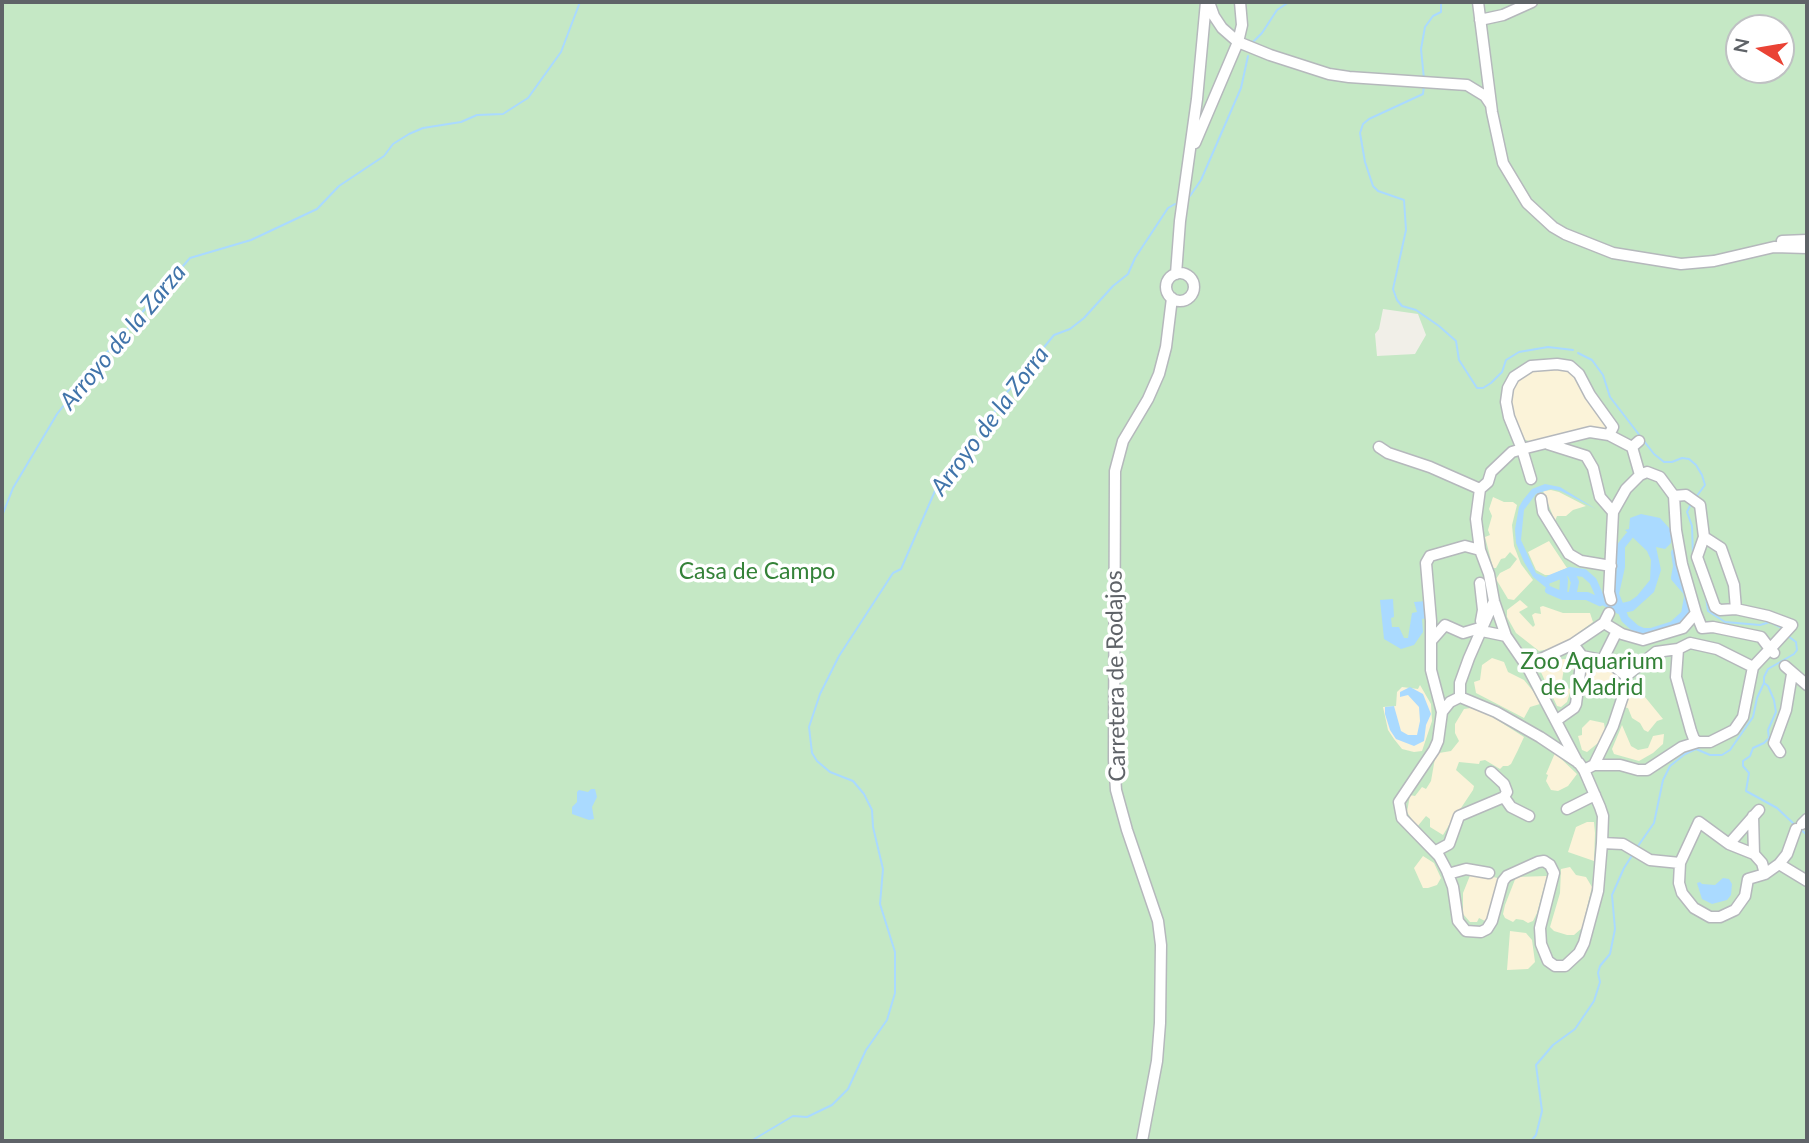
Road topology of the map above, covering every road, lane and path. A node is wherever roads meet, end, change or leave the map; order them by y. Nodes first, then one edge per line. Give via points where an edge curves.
1 (1208, 2) edge
2 (1240, 2) edge
3 (1478, 2) edge
4 (1532, 2) edge
5 (1480, 20) junction
6 (1238, 42) junction
7 (1486, 66) junction
8 (1488, 84) junction
9 (1470, 86) junction
10 (1491, 105) junction
11 (1189, 156) junction
12 (1807, 240) edge
13 (1807, 248) edge
14 (1731, 256) junction
15 (1175, 274) junction
16 (1172, 298) junction
17 (1609, 435) junction
18 (1548, 444) junction
19 (1379, 447) dead end
20 (1522, 449) junction
21 (1640, 475) junction
22 (1531, 479) dead end
23 (1480, 489) junction
24 (1674, 496) junction
25 (1541, 499) dead end
26 (1614, 512) junction
27 (1477, 532) junction
28 (1704, 537) junction
29 (1465, 545) junction
30 (1480, 550) junction
31 (1611, 566) junction
32 (1480, 583) dead end
33 (1611, 600) dead end
34 (1494, 601) junction
35 (1735, 610) junction
36 (1609, 613) dead end
37 (1696, 613) junction
38 (1605, 624) junction
39 (1702, 628) junction
40 (1481, 629) junction
41 (1617, 631) junction
42 (1506, 636) junction
43 (1430, 641) junction
44 (1690, 643) junction
45 (1573, 644) junction
46 (1678, 649) junction
47 (1772, 651) junction
48 (1582, 656) junction
49 (1602, 661) junction
50 (1753, 667) junction
51 (1528, 668) junction
52 (1626, 676) junction
53 (1807, 685) edge
54 (1460, 697) junction
55 (1442, 712) junction
56 (1557, 720) junction
57 (1699, 742) junction
58 (1780, 752) dead end
59 (1586, 766) junction
60 (1491, 772) dead end
61 (1595, 795) junction
62 (1504, 797) junction
63 (1567, 809) dead end
64 (1529, 816) dead end
65 (1802, 824) edge
66 (1602, 843) junction
67 (1728, 844) junction
68 (1436, 851) junction
69 (1754, 853) junction
70 (1680, 863) junction
71 (1779, 864) junction
72 (1448, 874) junction
73 (1765, 874) junction
74 (1498, 875) junction
75 (1807, 881) edge
76 (1143, 1141) edge

1 - 6 street via 1222,28
1 - 11 street
2 - 6 street
3 - 5 street
4 - 5 street
5 - 7 street
6 - 9 street via 1329,74
6 - 11 street
7 - 8 street
7 - 9 street via 1483,78
8 - 9 street via 1484,88
8 - 10 street
9 - 10 street
10 - 14 street via 1508,173 1527,203 1553,227 1613,253 1656,262 1696,264
11 - 15 street
12 - 14 street via 1786,240
13 - 14 street via 1774,247
15 - 16 street via 1166,287
15 - 16 street via 1190,277 1194,289 1186,300
16 - 76 street, Carretera de Rodajos via 1159,374 1123,441 1115,471 1116,790 1158,921 1161,945 1157,1061
17 - 18 street via 1590,432
17 - 20 street via 1613,427 1570,366 1531,366 1514,377 1506,402
17 - 21 street via 1635,444
18 - 20 street
18 - 26 street via 1586,456 1600,497
19 - 23 street
20 - 22 street
20 - 23 street via 1512,452
21 - 24 street via 1647,472 1660,477
21 - 26 street
23 - 27 street
24 - 28 street via 1686,495 1700,505
24 - 37 street via 1682,564
25 - 31 street via 1569,554
26 - 31 street
27 - 29 street
27 - 30 street
28 - 35 street via 1721,548 1734,585
28 - 35 street via 1697,558 1715,607
29 - 30 street
29 - 43 street via 1430,556 1426,563
30 - 34 street
31 - 33 street
32 - 40 street
34 - 40 street
34 - 42 street
35 - 47 street via 1792,625
36 - 38 street
37 - 39 street
37 - 41 street via 1683,628 1654,638 1632,638
38 - 41 street
38 - 45 street
39 - 44 street
39 - 47 street via 1762,638
40 - 42 street
40 - 43 street via 1463,632 1445,625
40 - 54 street
41 - 49 street
42 - 51 street
43 - 55 street via 1430,670
44 - 46 street
44 - 50 street via 1717,649
45 - 48 street
45 - 51 street
46 - 52 street via 1656,652
46 - 57 street via 1676,677 1691,732
47 - 50 street
48 - 49 street
48 - 56 street via 1576,706
49 - 52 street
50 - 57 street via 1743,717 1734,730 1710,742
51 - 56 street
52 - 59 street via 1622,700
53 - 58 street via 1789,670 1786,710 1774,743
54 - 55 street
54 - 59 street via 1496,712
55 - 68 street via 1434,750 1399,802 1408,827
56 - 59 street
57 - 59 street via 1682,747 1647,770
59 - 61 street
60 - 62 street via 1504,785
61 - 63 street
61 - 66 street via 1602,816
62 - 64 street via 1511,807
62 - 68 street via 1459,816 1449,844
65 - 71 street
66 - 70 street via 1623,844 1650,860
66 - 74 street via 1598,891 1584,943 1565,966 1548,961 1541,944 1540,928 1554,873 1550,865 1538,862
67 - 69 street
67 - 69 street via 1756,813
67 - 70 street via 1699,822
68 - 72 street
69 - 73 street
70 - 73 street via 1682,892 1694,908 1710,917 1735,910 1745,896 1748,879
71 - 73 street
71 - 75 street
72 - 74 street via 1466,869
72 - 74 street via 1458,921 1473,933 1487,929 1492,921 1503,881

